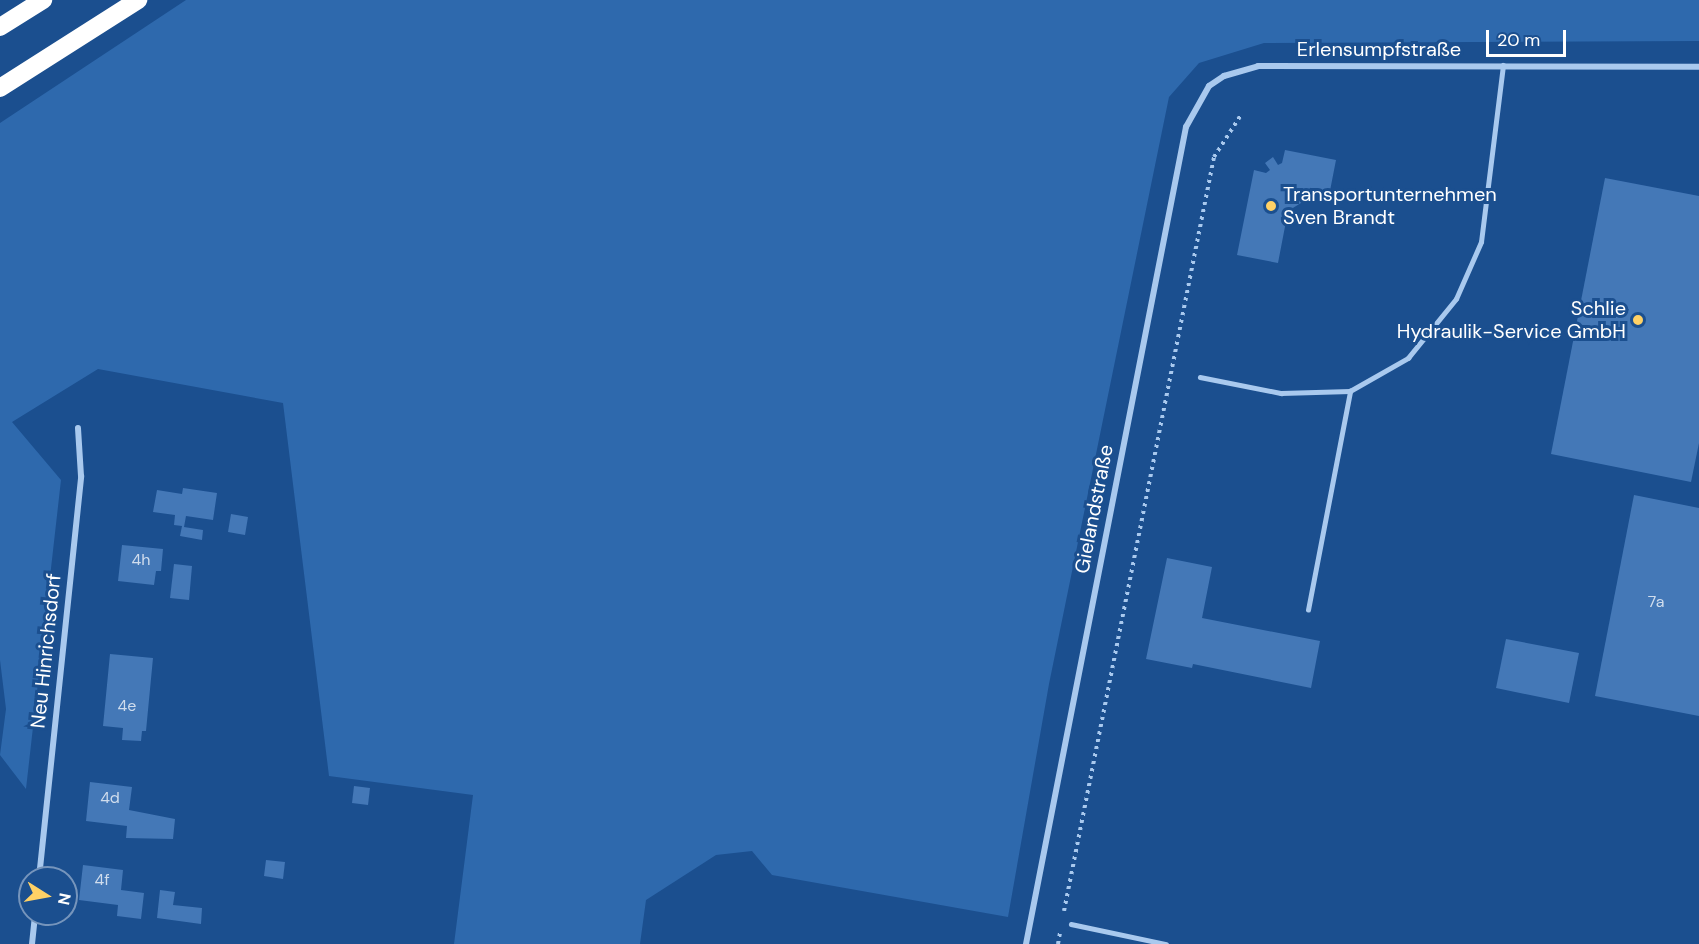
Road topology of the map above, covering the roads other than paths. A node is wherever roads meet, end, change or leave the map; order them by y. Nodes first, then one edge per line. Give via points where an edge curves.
1 (43, 0) edge
2 (138, 0) edge
3 (0, 27) edge
4 (1503, 65) junction
5 (1699, 67) edge
6 (1209, 86) joint
7 (0, 88) edge
8 (1200, 377) dead end
9 (1350, 391) junction
10 (78, 428) dead end
11 (1308, 610) dead end
12 (40, 866) edge
13 (1071, 924) dead end
14 (34, 926) edge
15 (32, 944) edge
16 (1026, 944) edge
17 (1166, 944) edge

1 - 3 highway
2 - 7 highway
4 - 5 street, Erlensumpfstraße
4 - 6 street, Erlensumpfstraße via 1258,66 1224,76
4 - 9 lane via 1481,242 1456,299 1408,358
6 - 16 street, Gielandstraße via 1186,127
8 - 9 lane via 1281,393
9 - 11 lane
10 - 12 street, Neu Hinrichsdorf via 81,476
13 - 17 lane
14 - 15 street

